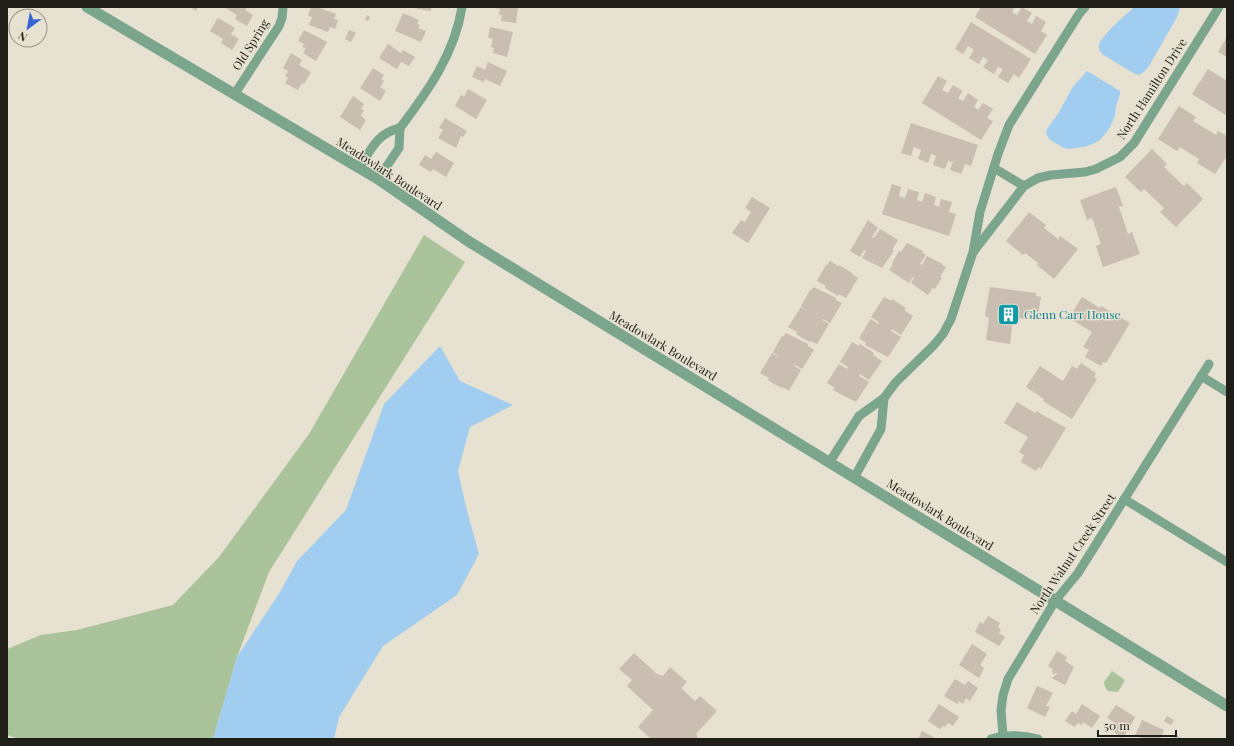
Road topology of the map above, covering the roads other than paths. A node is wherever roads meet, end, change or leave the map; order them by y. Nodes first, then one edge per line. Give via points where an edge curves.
1 (87, 7) edge
2 (283, 7) edge
3 (462, 7) edge
4 (1085, 7) edge
5 (1219, 7) edge
6 (234, 94) junction
7 (400, 128) junction
8 (359, 168) junction
9 (994, 168) junction
10 (378, 180) junction
11 (1024, 186) junction
12 (973, 252) junction
13 (1209, 364) dead end
14 (1201, 376) junction
15 (1227, 392) edge
16 (884, 398) junction
17 (829, 462) junction
18 (854, 478) junction
19 (1124, 499) junction
20 (1227, 562) edge
21 (1055, 601) junction
22 (1227, 706) edge
23 (1003, 736) junction
24 (991, 739) edge
25 (1038, 739) edge

1 - 6 street, Meadowlark Boulevard
2 - 6 street, Old Spring via 279,26
3 - 7 street via 448,54 433,82
4 - 9 street, North Hamilton Drive via 1010,126
5 - 11 street, North Hamilton Drive via 1134,143 1120,157 1096,169 1038,178
6 - 8 street, Meadowlark Boulevard
7 - 8 street via 390,130 381,136
7 - 10 street via 399,148
8 - 10 street, Meadowlark Boulevard
9 - 11 street
9 - 12 street, North Hamilton Drive via 980,212
10 - 17 street, Meadowlark Boulevard via 468,241
11 - 12 street, North Hamilton Drive
12 - 16 street, North Hamilton Drive via 951,319 943,334 896,382
13 - 14 street, North Walnut Creek Street
14 - 15 street
14 - 19 street, North Walnut Creek Street
16 - 17 street, North Hamilton Drive via 858,416
16 - 18 street via 882,429
17 - 18 street, Meadowlark Boulevard
18 - 21 street, Meadowlark Boulevard
19 - 20 street
19 - 21 street, North Walnut Creek Street via 1078,573
21 - 22 street, Meadowlark Boulevard
21 - 23 street, North Walnut Creek Street via 1008,679 1001,710
23 - 24 street
23 - 25 street

